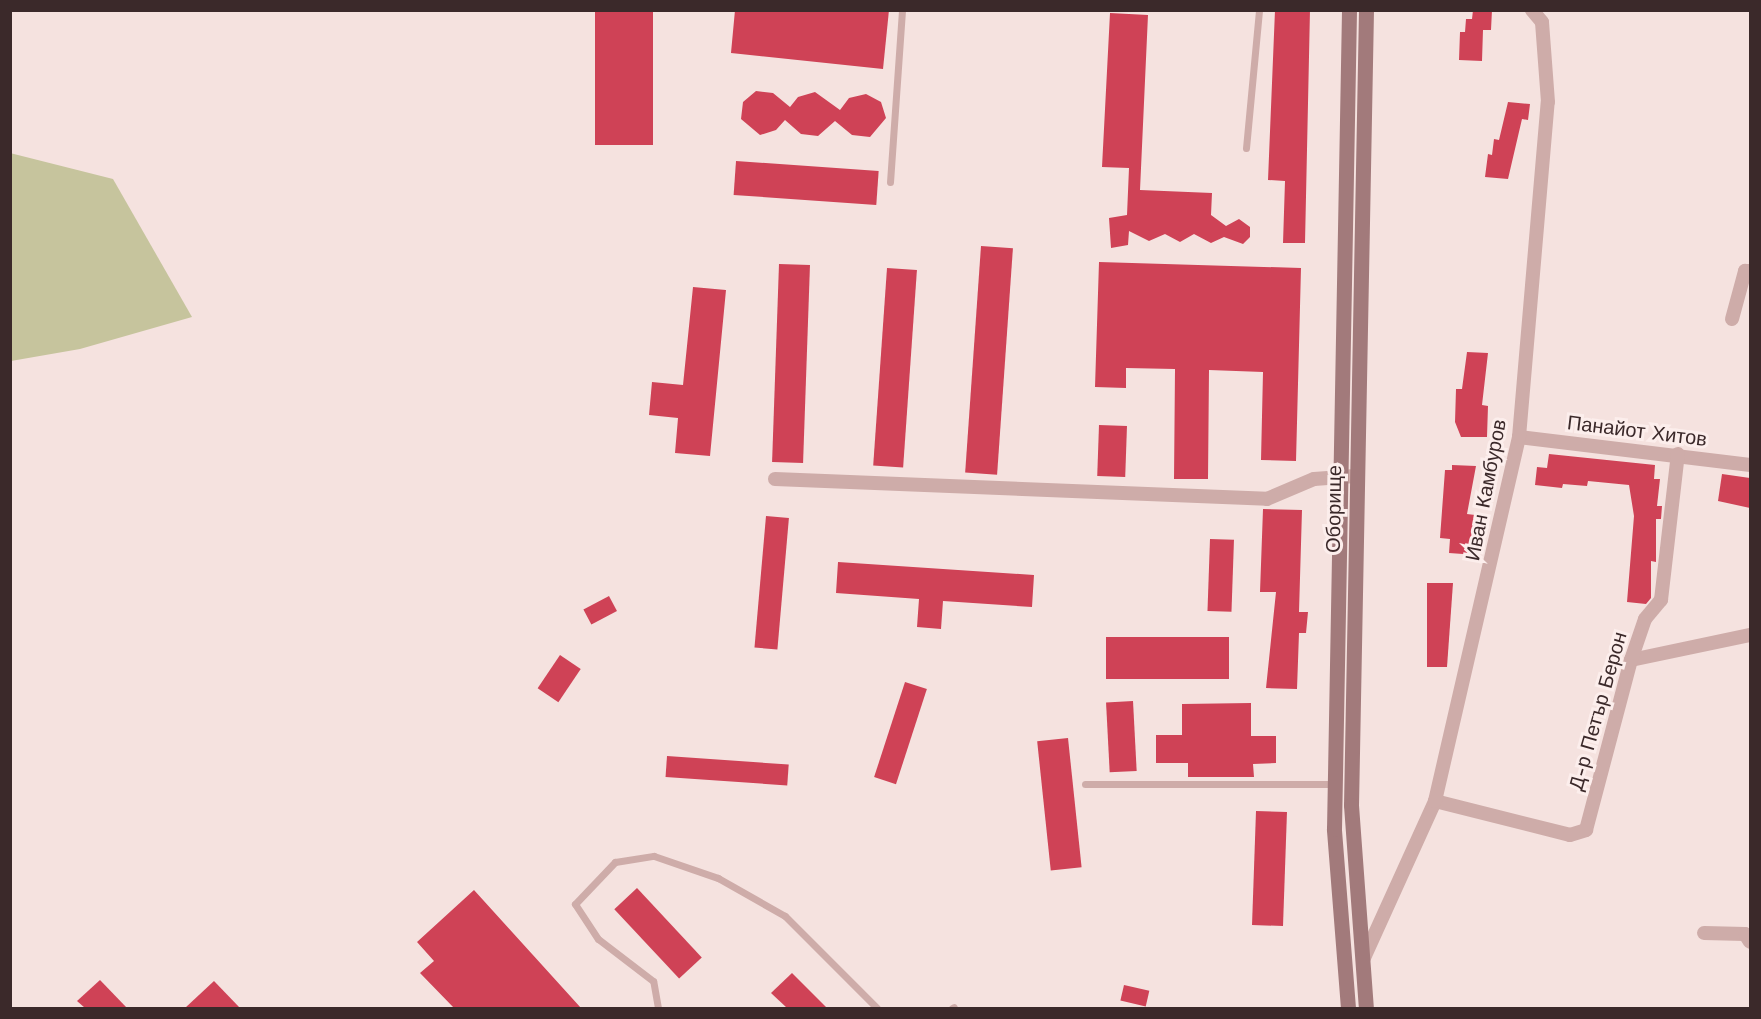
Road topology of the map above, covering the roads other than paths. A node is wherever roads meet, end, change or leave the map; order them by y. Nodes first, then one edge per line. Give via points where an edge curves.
1 (902, 10) edge
2 (1259, 10) edge
3 (1349, 10) edge
4 (1366, 10) edge
5 (1532, 10) edge
6 (1246, 148) dead end
7 (890, 182) dead end
8 (1750, 271) edge
9 (1732, 319) dead end
10 (1519, 437) junction
11 (1678, 454) junction
12 (1750, 465) edge
13 (1348, 477) junction
14 (775, 479) dead end
15 (1750, 634) edge
16 (1631, 660) junction
17 (1085, 784) dead end
18 (1335, 784) junction
19 (1435, 801) junction
20 (1704, 933) dead end
21 (1750, 942) edge
22 (1363, 960) junction
23 (658, 1008) edge
24 (877, 1008) edge
25 (1348, 1008) edge
26 (1366, 1008) edge

1 - 7 lane
2 - 6 lane
3 - 13 main road, Оборище
4 - 13 main road, Оборище
5 - 10 street, Иван Камбуров via 1542,22 1548,102
8 - 9 street via 1745,271
10 - 11 street, Панайот Хитов
10 - 19 street, Иван Камбуров
11 - 12 street, Панайот Хитов
11 - 16 street, Д-р Петър Берон via 1660,600 1645,619
13 - 14 street via 1314,479 1267,499
13 - 18 main road, Оборище
13 - 22 main road, Оборище via 1352,805
15 - 16 street
16 - 19 street, Д-р Петър Берон via 1586,830 1570,835
17 - 18 lane
18 - 25 main road, Оборище
19 - 22 street, Иван Камбуров
20 - 21 street via 1745,934
22 - 26 main road, Оборище
23 - 24 lane via 653,981 597,939 575,904 615,862 654,856 718,878 785,916

